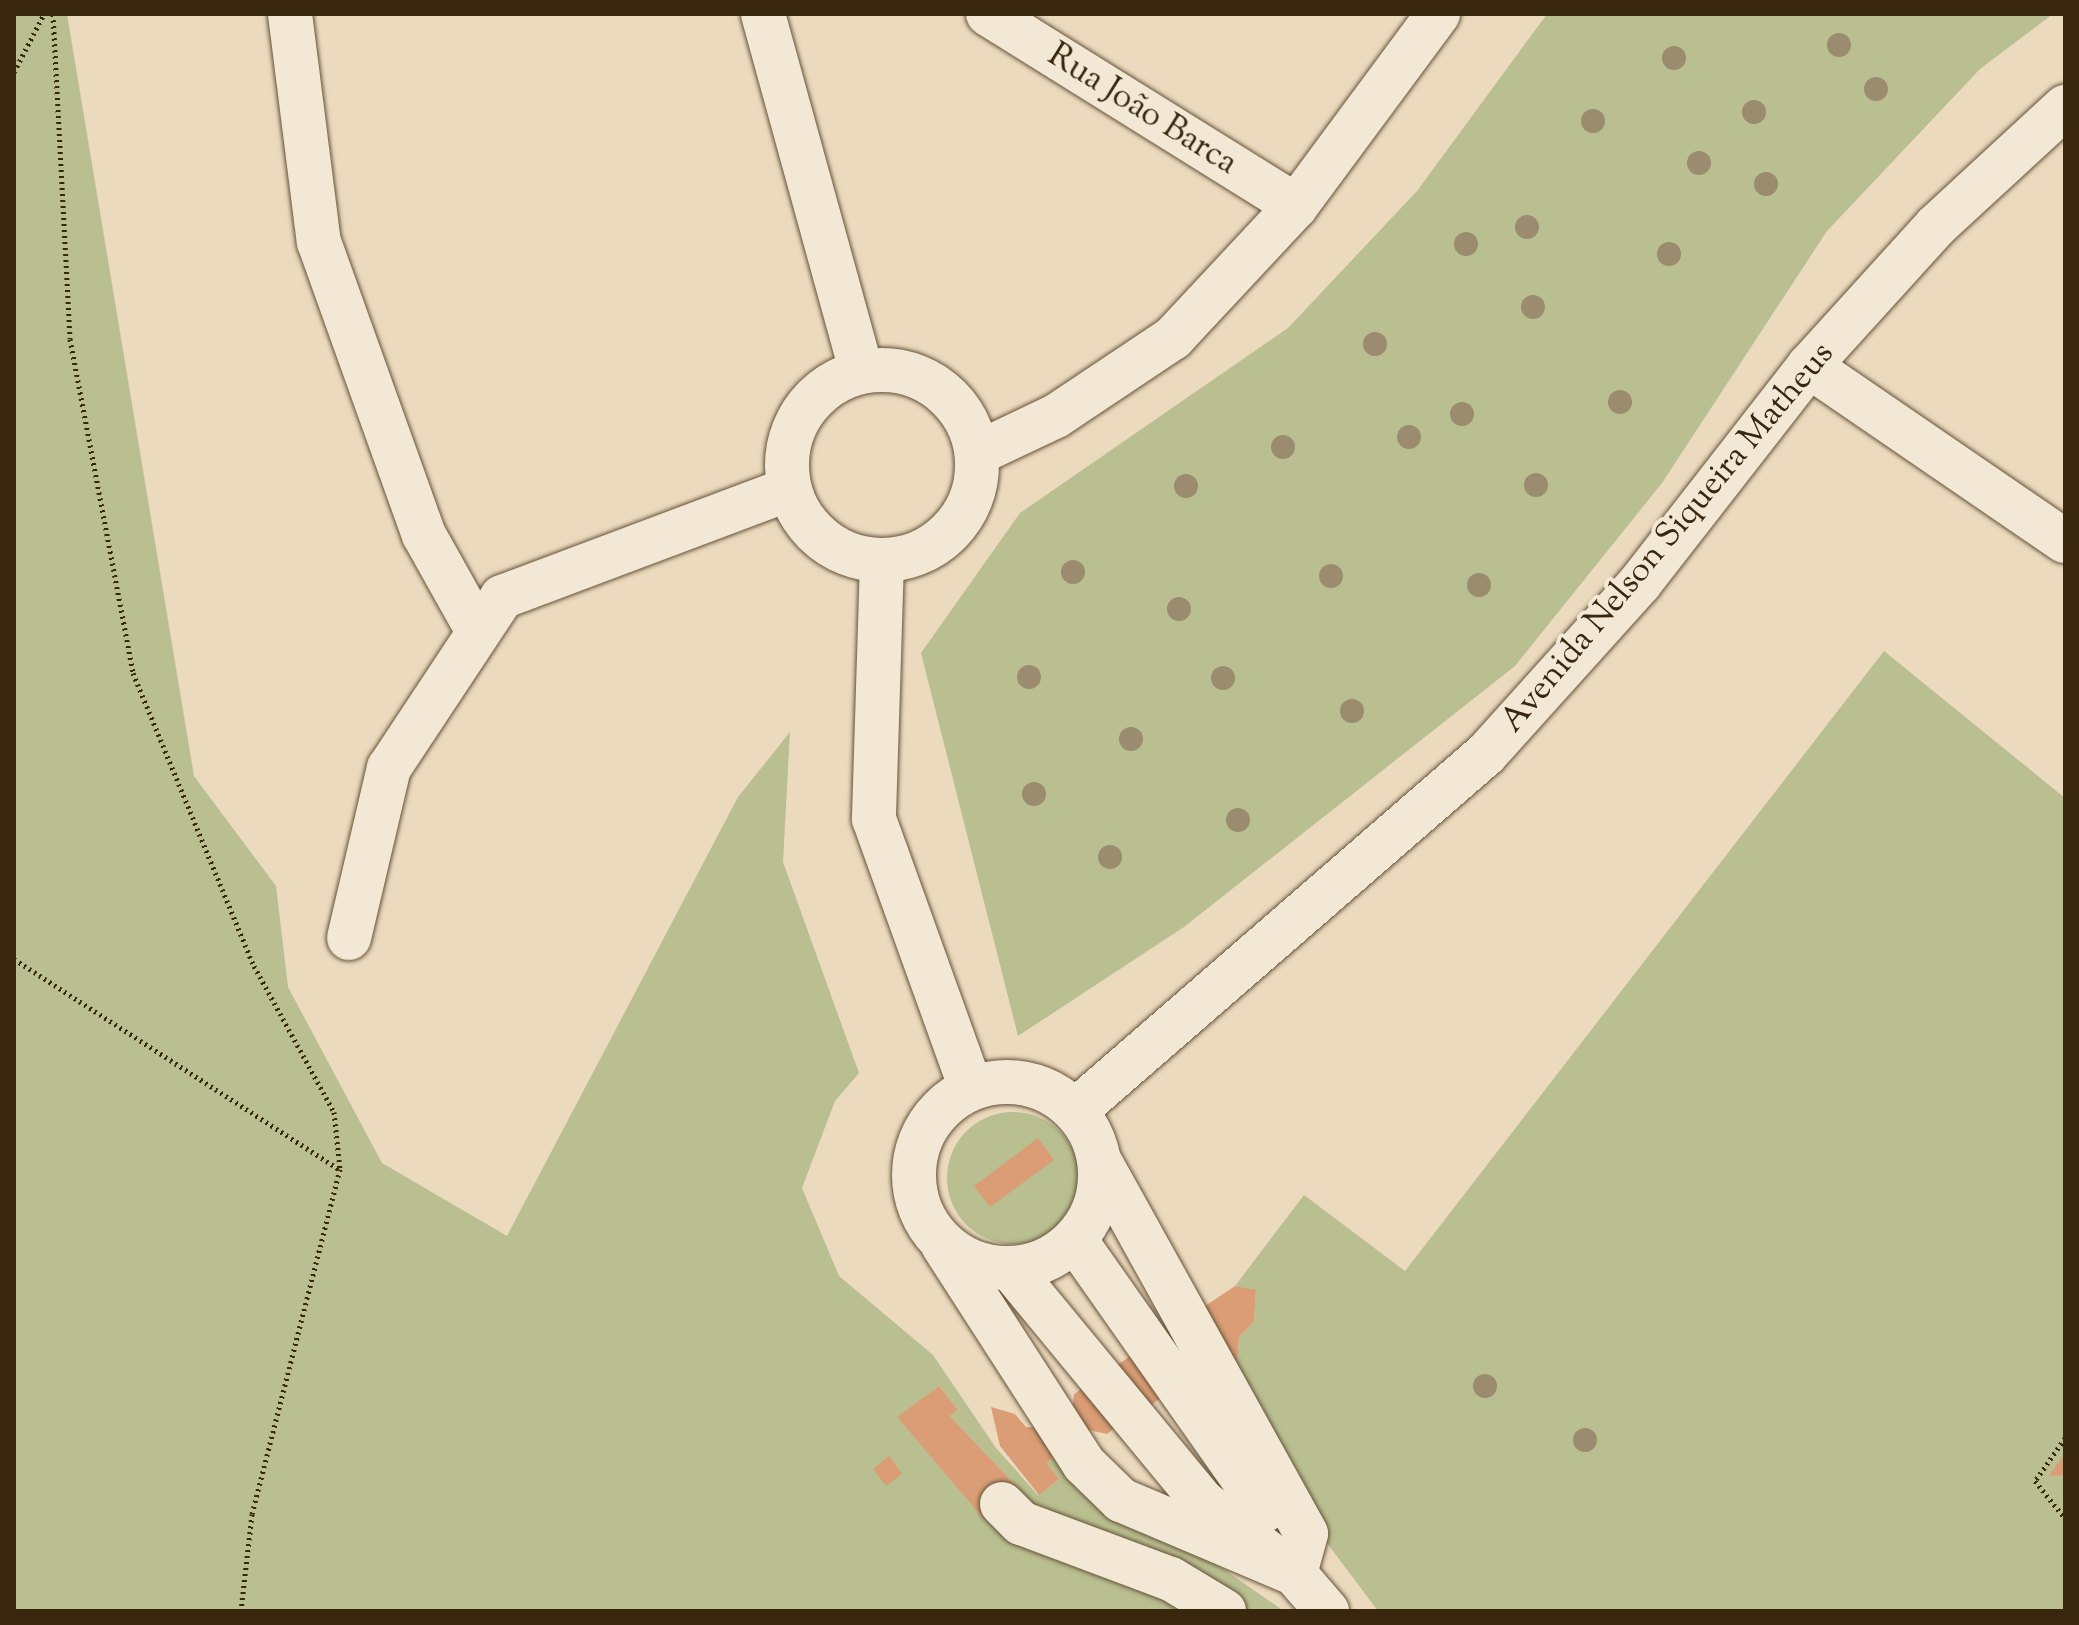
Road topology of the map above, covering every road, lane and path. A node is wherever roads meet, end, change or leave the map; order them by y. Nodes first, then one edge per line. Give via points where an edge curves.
1 (44, 14) edge
2 (53, 14) edge
3 (290, 14) edge
4 (763, 14) edge
5 (988, 14) edge
6 (1438, 14) edge
7 (14, 72) edge
8 (2065, 107) edge
9 (1296, 206) junction
10 (1809, 366) junction
11 (861, 370) junction
12 (978, 453) junction
13 (789, 489) junction
14 (2065, 541) edge
15 (882, 561) junction
16 (477, 630) junction
17 (349, 938) dead end
18 (14, 959) edge
19 (971, 1088) junction
20 (1075, 1111) junction
21 (1098, 1159) junction
22 (340, 1169) junction
23 (941, 1241) junction
24 (1039, 1264) junction
25 (1019, 1357) junction
26 (2065, 1438) edge
27 (1260, 1499) junction
28 (1002, 1504) dead end
29 (1188, 1513) junction
30 (2065, 1518) edge
31 (1295, 1574) junction
32 (241, 1611) edge
33 (1224, 1611) edge
34 (1327, 1611) edge

1 - 7 path
2 - 22 path via 70,339 133,673 254,966 334,1112
3 - 16 street via 319,242 424,535
4 - 11 street
5 - 9 street, Rua João Barca
6 - 9 street
8 - 10 street, Avenida Nelson Siqueira Matheus via 1936,226
9 - 12 street via 1173,338 1056,416
10 - 14 street
10 - 20 street, Avenida Nelson Siqueira Matheus via 1640,583 1486,754
11 - 12 street via 921,377 949,395
11 - 13 street via 830,385 793,431
12 - 15 street via 964,515 943,540
13 - 15 street via 798,513 833,548
13 - 16 street via 502,597
15 - 19 street via 874,819
16 - 17 street via 389,768
18 - 22 path
19 - 20 street via 1027,1083
19 - 23 street via 926,1128 915,1156 923,1216
20 - 21 street
21 - 24 street via 1093,1209
21 - 31 street via 1306,1534
22 - 32 path via 252,1514
23 - 24 street via 961,1256
23 - 25 street
24 - 25 street
24 - 27 street
24 - 29 street
25 - 29 street via 1084,1464 1121,1500
26 - 30 path via 2035,1481
27 - 29 street via 1232,1489
27 - 31 street
28 - 33 street via 1021,1523 1171,1579
29 - 31 street
31 - 34 street

